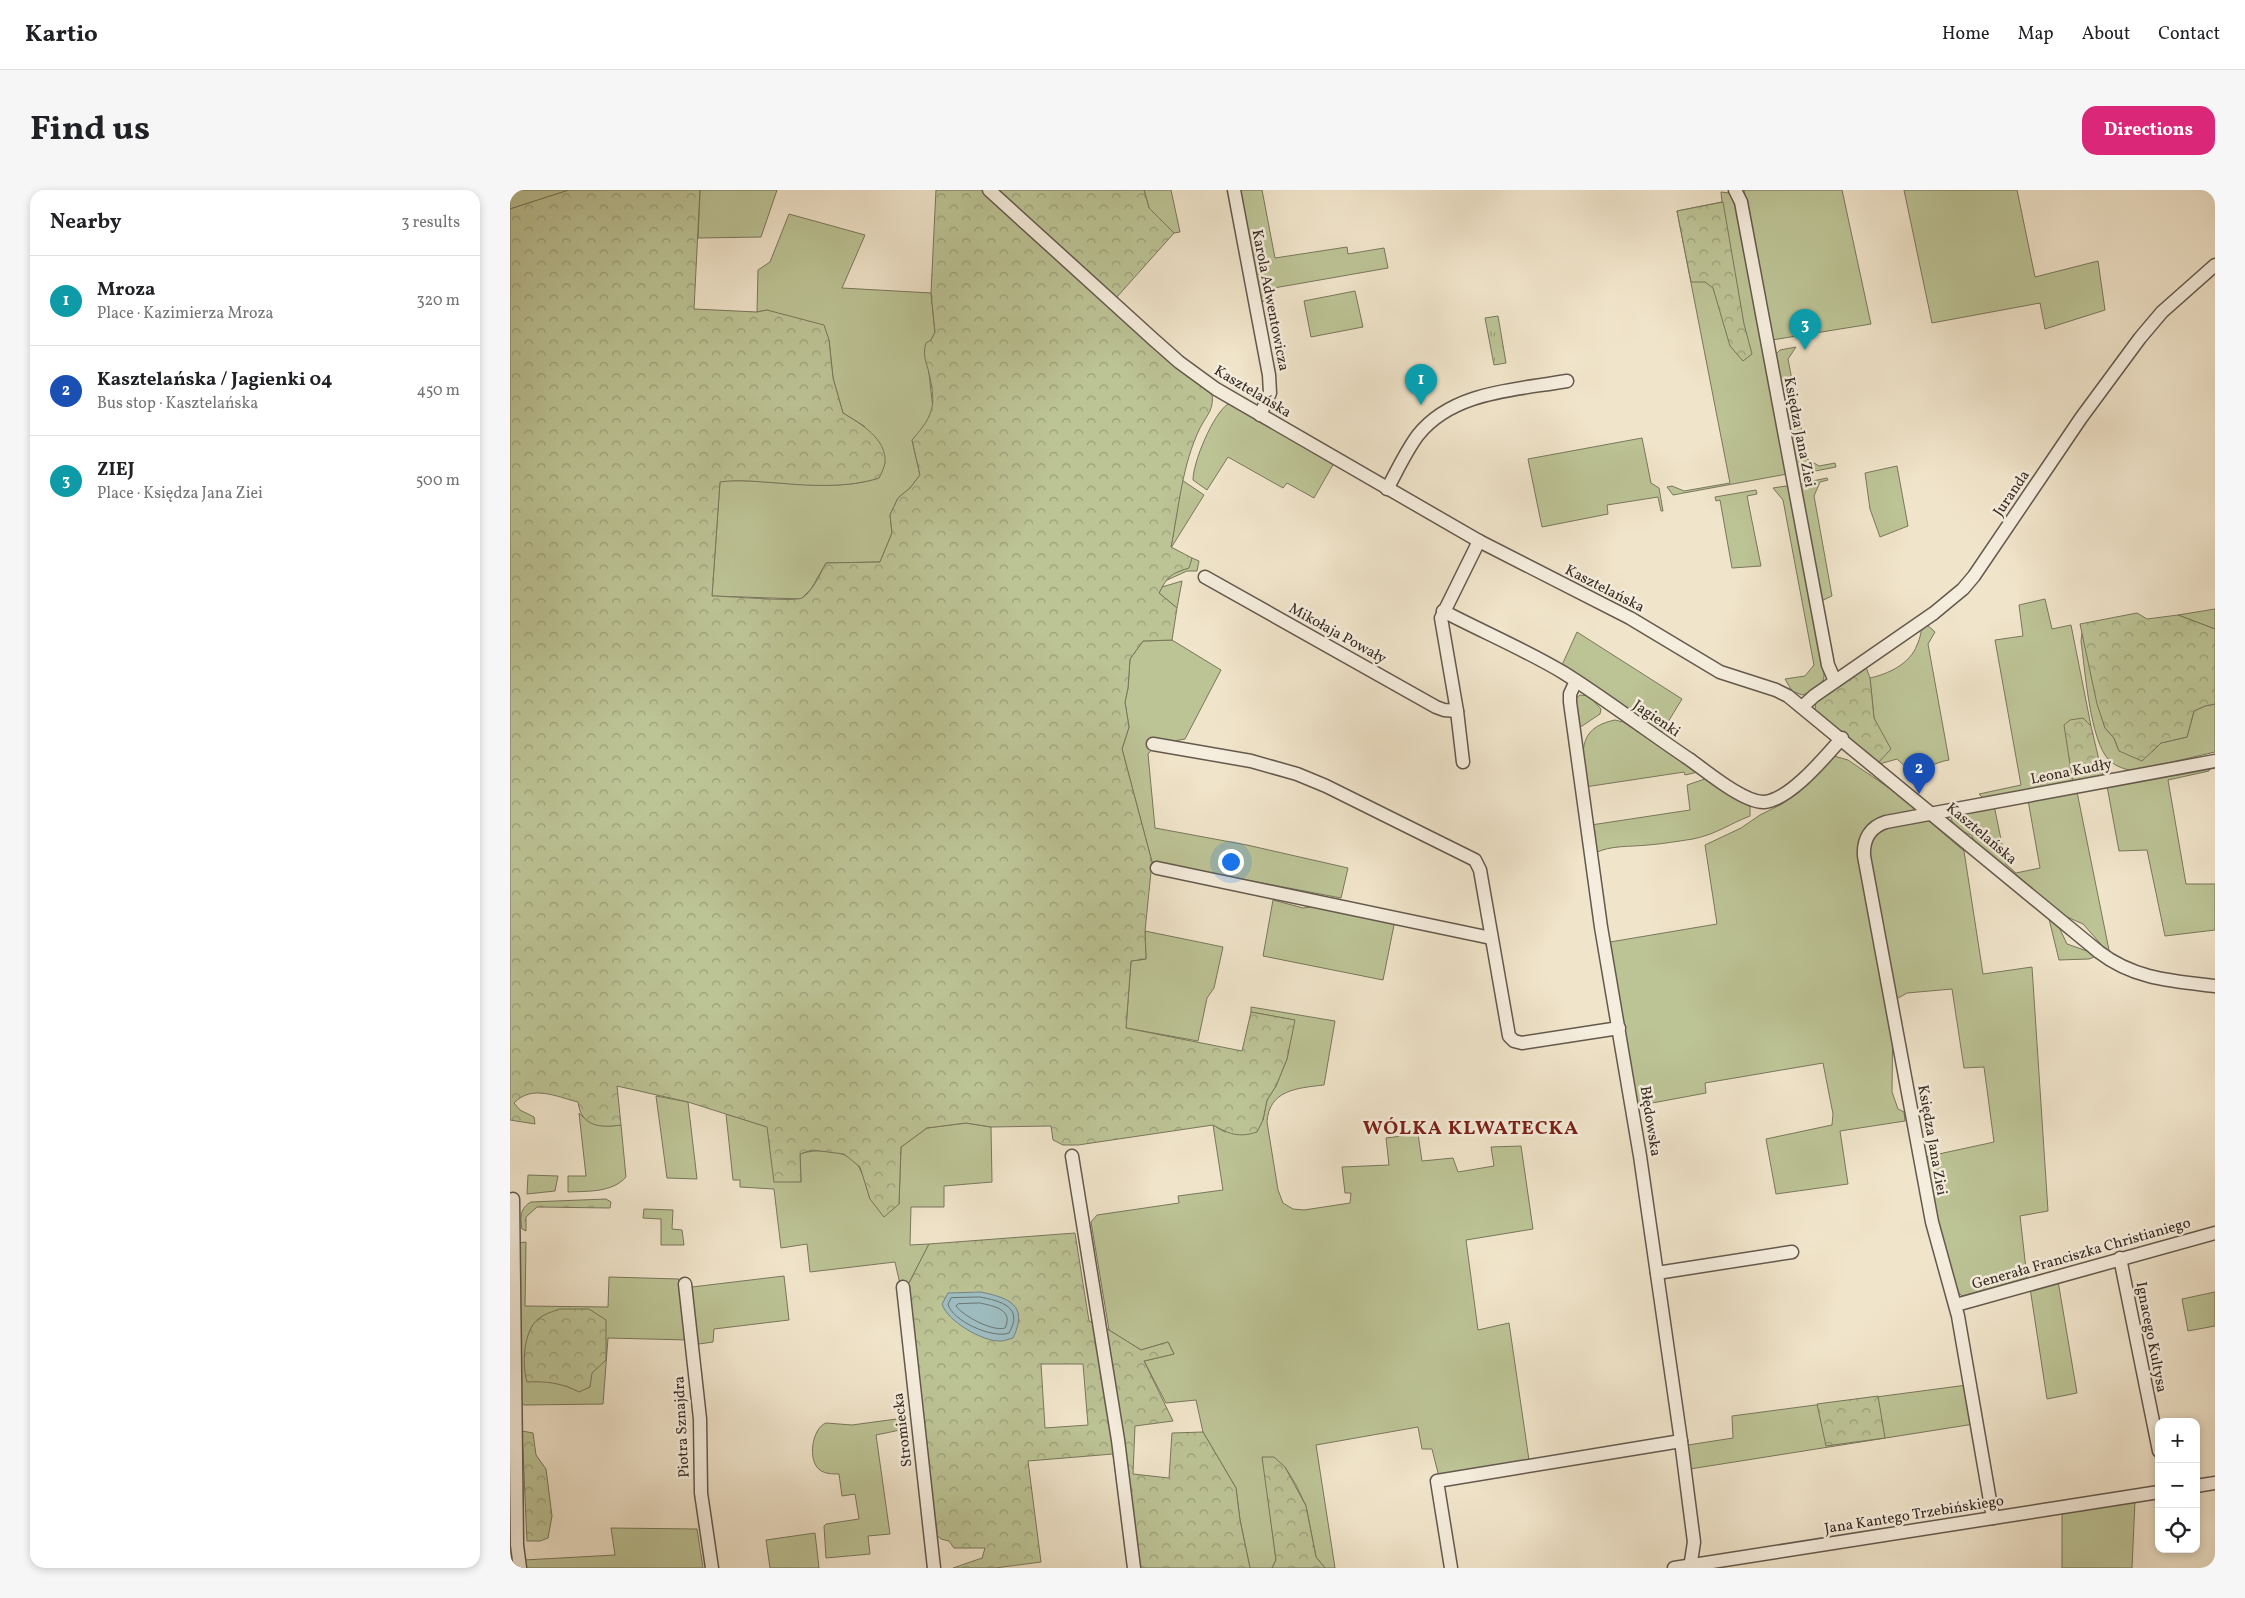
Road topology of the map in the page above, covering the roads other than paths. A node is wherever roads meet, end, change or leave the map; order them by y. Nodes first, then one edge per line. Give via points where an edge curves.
1 (989, 190) edge
2 (1234, 190) edge
3 (1735, 190) edge
4 (2215, 265) edge
5 (1567, 381) dead end
6 (1260, 415) junction
7 (1387, 489) junction
8 (1479, 541) junction
9 (1205, 577) dead end
10 (1443, 611) junction
11 (1835, 680) junction
12 (1576, 681) junction
13 (1802, 707) junction
14 (1457, 711) junction
15 (1842, 738) junction
16 (1153, 744) dead end
17 (2215, 761) edge
18 (1463, 762) dead end
19 (1932, 814) junction
20 (1157, 868) dead end
21 (1491, 938) junction
22 (2215, 986) edge
23 (1619, 1028) junction
24 (1072, 1156) dead end
25 (513, 1199) dead end
26 (2215, 1233) edge
27 (1792, 1252) dead end
28 (2120, 1258) junction
29 (1657, 1273) junction
30 (685, 1284) dead end
31 (903, 1287) dead end
32 (1956, 1305) junction
33 (2155, 1431) edge
34 (1681, 1441) junction
35 (2215, 1483) edge
36 (2200, 1485) edge
37 (2155, 1493) edge
38 (1994, 1518) junction
39 (1690, 1567) edge
40 (520, 1568) edge
41 (712, 1568) edge
42 (934, 1568) edge
43 (1134, 1568) edge
44 (1451, 1568) edge
45 (1674, 1568) edge

1 - 6 street, Kasztelańska via 1179,362
2 - 6 street, Karola Adwentowicza via 1269,375 1270,393
3 - 11 street, Księdza Jana Ziei via 1742,202 1828,665
4 - 11 street, Juranda via 2162,312 2140,338 1963,589
5 - 7 street via 1463,402 1440,415 1418,435
6 - 7 street, Kasztelańska
7 - 8 street, Kasztelańska
8 - 10 street
8 - 13 street, Kasztelańska via 1630,618 1720,672 1776,690
9 - 14 street, Mikołaja Powały via 1436,707
10 - 12 street, Jagienki
10 - 14 street via 1442,634
11 - 13 street, Juranda
12 - 15 street, Jagienki via 1711,775 1757,801 1774,799 1788,791
12 - 23 street, Błędowska via 1570,702 1601,927
13 - 15 street, Kasztelańska
14 - 18 street
15 - 19 street, Kasztelańska
16 - 21 street via 1251,761 1297,774 1469,856 1478,865
17 - 19 street, Leona Kudły
19 - 22 street, Kasztelańska via 2118,965 2153,978
19 - 32 street, Księdza Jana Ziei via 1877,826 1869,833 1864,846 1932,1222
20 - 21 street
21 - 23 street via 1506,1029 1514,1042
23 - 29 street, Błędowska
24 - 43 street via 1118,1440
25 - 40 street via 517,1545
26 - 28 street, Generała Franciszka Christianiego
27 - 29 street
28 - 32 street, Generała Franciszka Christianiego
28 - 33 street, Ignacego Kultysa
29 - 34 street, Błędowska
30 - 41 street, Piotra Sznajdra via 700,1419 702,1493
31 - 42 street, Stromiecka
32 - 38 street, Księdza Jana Ziei
34 - 39 street, Błędowska via 1694,1542
34 - 44 street via 1437,1481
35 - 36 street
37 - 38 street, Jana Kantego Trzebińskiego
38 - 39 street, Jana Kantego Trzebińskiego
39 - 45 street, Jana Kantego Trzebińskiego

